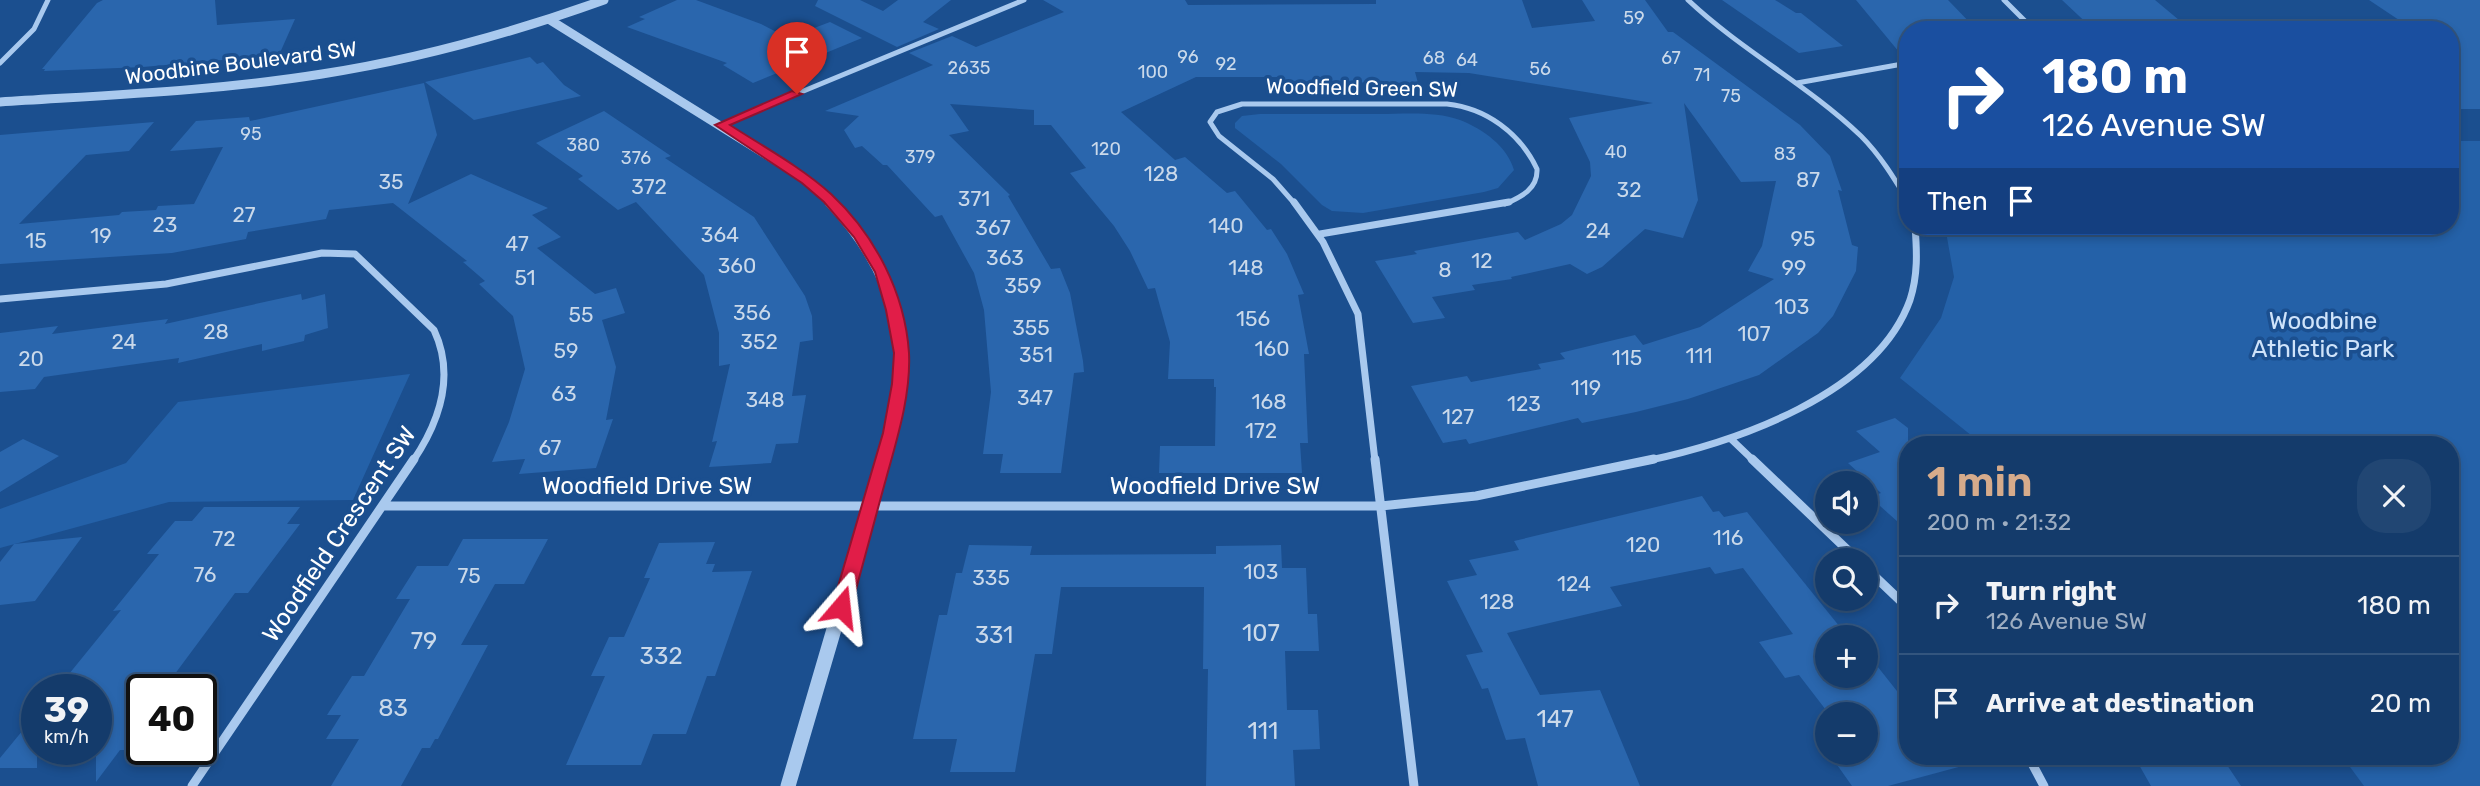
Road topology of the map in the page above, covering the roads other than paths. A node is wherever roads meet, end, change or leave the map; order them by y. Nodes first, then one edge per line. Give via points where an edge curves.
1 (48, 0) edge
2 (604, 0) edge
3 (1024, 0) edge
4 (1688, 0) edge
5 (2004, 0) edge
6 (550, 20) junction
7 (2026, 21) edge
8 (0, 63) edge
9 (1899, 65) edge
10 (1797, 83) junction
11 (0, 102) edge
12 (721, 125) junction
13 (1899, 186) edge
14 (1320, 234) junction
15 (1916, 235) edge
16 (0, 299) edge
17 (1731, 439) junction
18 (872, 505) junction
19 (383, 506) junction
20 (1381, 506) junction
21 (1845, 548) edge
22 (1878, 579) edge
23 (1899, 599) edge
24 (2033, 765) edge
25 (192, 786) edge
26 (788, 786) edge
27 (1414, 786) edge
28 (2044, 786) edge

1 - 8 street via 34,29
2 - 6 street, Woodbine Boulevard SW
3 - 12 street
4 - 10 street via 1725,33
5 - 7 street
6 - 11 street, Woodbine Boulevard SW via 436,52 323,74 172,91
6 - 12 street
9 - 10 street
10 - 13 street via 1863,136
12 - 18 street via 829,199 860,235 882,272 901,353 900,384
14 - 14 street, Woodfield Green SW via 1502,205 1522,197 1534,184 1537,165 1489,115 1459,106 1242,104 1217,112 1211,128 1273,179
14 - 20 street, Woodfield Green SW via 1358,314
15 - 17 street, Woodfield Drive SW via 1915,285 1892,332 1873,355 1814,401
16 - 19 street, Woodfield Crescent SW via 166,284 322,253 355,254 434,330 446,358 445,389 437,418
17 - 20 street, Woodfield Drive SW via 1462,498
17 - 21 street
18 - 19 street, Woodfield Drive SW
18 - 20 street, Woodfield Drive SW
18 - 26 street
19 - 25 street, Woodfield Crescent SW
20 - 27 street, Woodfield Green SW
22 - 23 street
24 - 28 street

